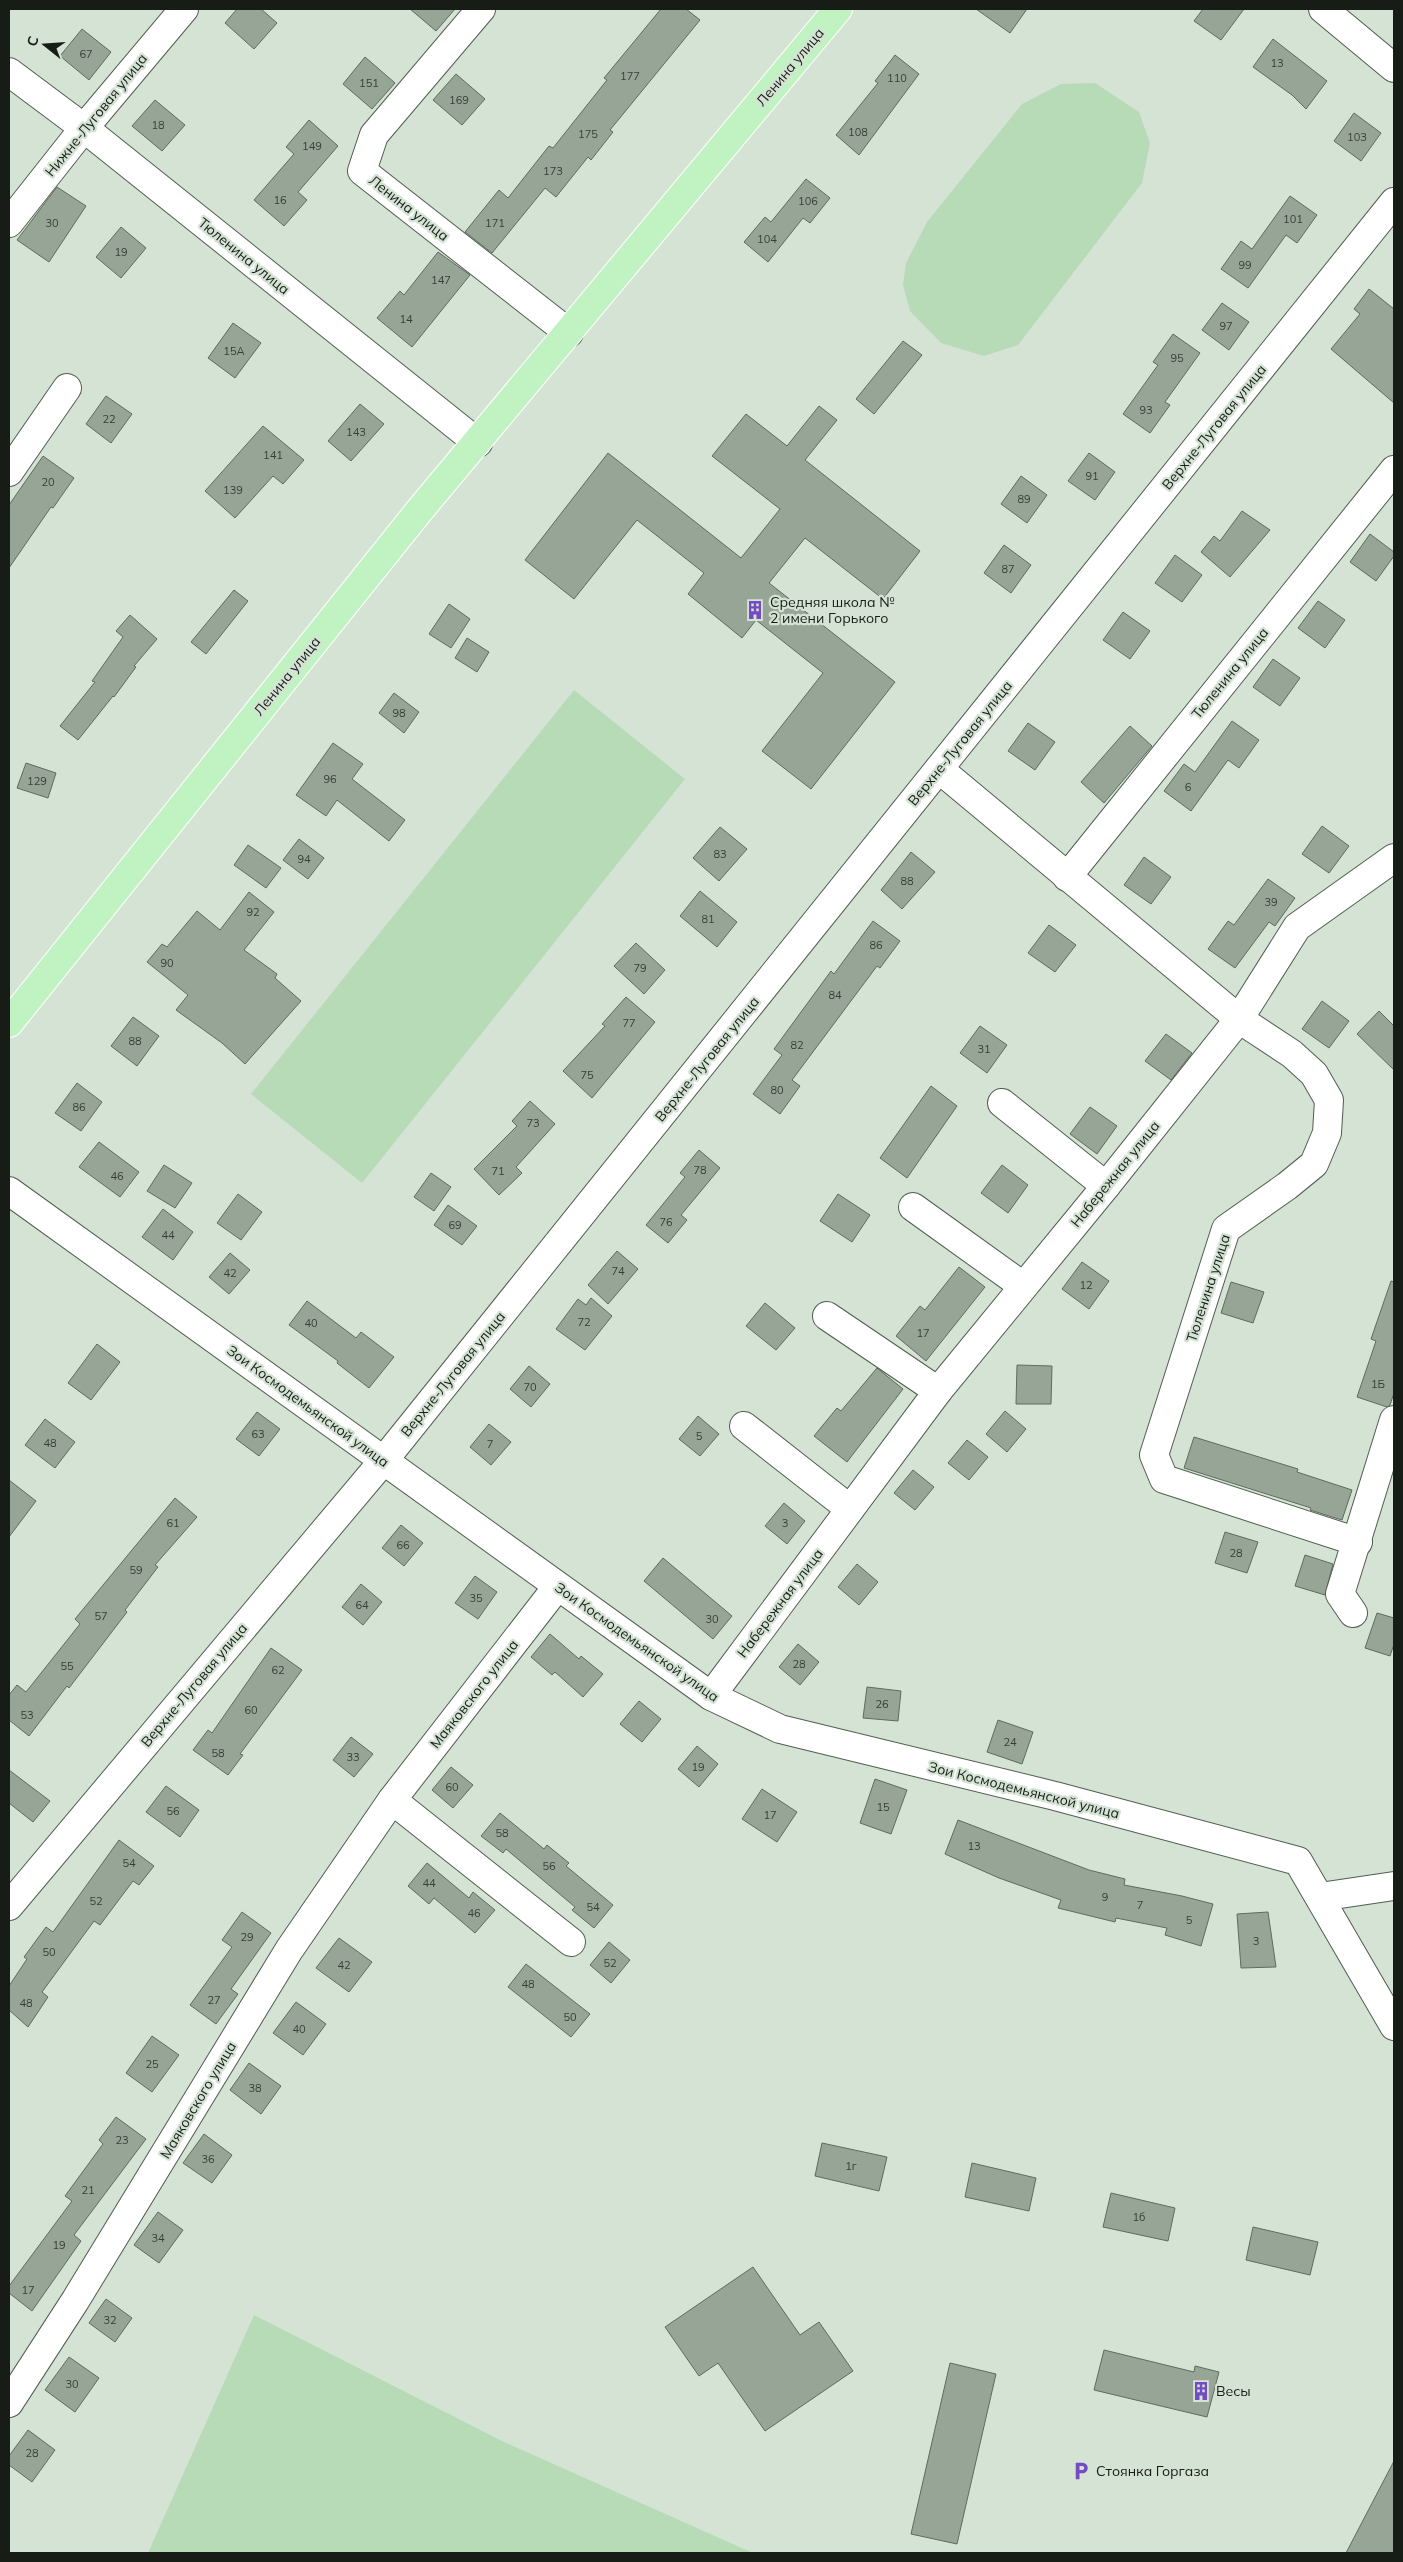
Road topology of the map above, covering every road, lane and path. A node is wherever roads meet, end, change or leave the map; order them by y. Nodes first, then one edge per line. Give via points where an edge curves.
1 (184, 9) edge
2 (481, 9) edge
3 (838, 9) edge
4 (1323, 9) edge
5 (1394, 68) edge
6 (9, 72) edge
7 (84, 128) junction
8 (1394, 202) edge
9 (9, 223) edge
10 (569, 333) junction
11 (67, 388) dead end
12 (478, 443) junction
13 (1394, 470) edge
14 (9, 472) edge
15 (938, 769) junction
16 (1394, 858) edge
17 (1066, 877) junction
18 (1239, 1019) junction
19 (9, 1023) edge
20 (1002, 1103) dead end
21 (1106, 1186) junction
22 (9, 1190) edge
23 (913, 1207) dead end
24 (1023, 1286) junction
25 (827, 1316) dead end
26 (938, 1391) junction
27 (1394, 1420) edge
28 (744, 1426) dead end
29 (384, 1460) junction
30 (850, 1509) junction
31 (1358, 1542) junction
32 (556, 1587) junction
33 (1353, 1613) dead end
34 (711, 1696) junction
35 (392, 1800) junction
36 (1394, 1886) edge
37 (1320, 1896) junction
38 (9, 1906) edge
39 (571, 1942) dead end
40 (1394, 2026) edge
41 (9, 2403) edge

1 - 7 street, Нижне-Луговая улица
2 - 10 street, Ленина улица via 374,135 362,171
3 - 10 main road, Ленина улица
4 - 5 street
6 - 7 street, Тюленина улица
7 - 9 street, Нижне-Луговая улица
7 - 12 street, Тюленина улица
8 - 15 street, Верхне-Луговая улица
10 - 12 main road, Ленина улица
11 - 14 street
12 - 19 main road, Ленина улица via 419,511
13 - 17 street, Тюленина улица
15 - 17 street, Тюленина улица
15 - 29 street, Верхне-Луговая улица via 864,866
16 - 18 street, Набережная улица via 1297,927
17 - 18 street, Тюленина улица
18 - 21 street, Набережная улица
18 - 31 street, Тюленина улица via 1292,1054 1314,1074 1330,1100 1327,1133 1314,1164 1226,1229 1154,1455 1164,1479
20 - 21 street
21 - 24 street, Набережная улица
22 - 29 street, Зои Космодемьянской улица
23 - 24 street
24 - 26 street, Набережная улица
25 - 26 street
26 - 30 street, Набережная улица
27 - 31 street
28 - 30 street
29 - 32 street, Зои Космодемьянской улица
29 - 38 street, Верхне-Луговая улица
30 - 34 street, Набережная улица
31 - 33 street via 1340,1594
32 - 34 street, Зои Космодемьянской улица
32 - 35 street, Маяковского улица
34 - 37 street, Зои Космодемьянской улица via 780,1729 1055,1796 1298,1861
35 - 39 street
35 - 41 street, Маяковского улица via 289,1950
36 - 37 street
37 - 40 street, Зои Космодемьянской улица

